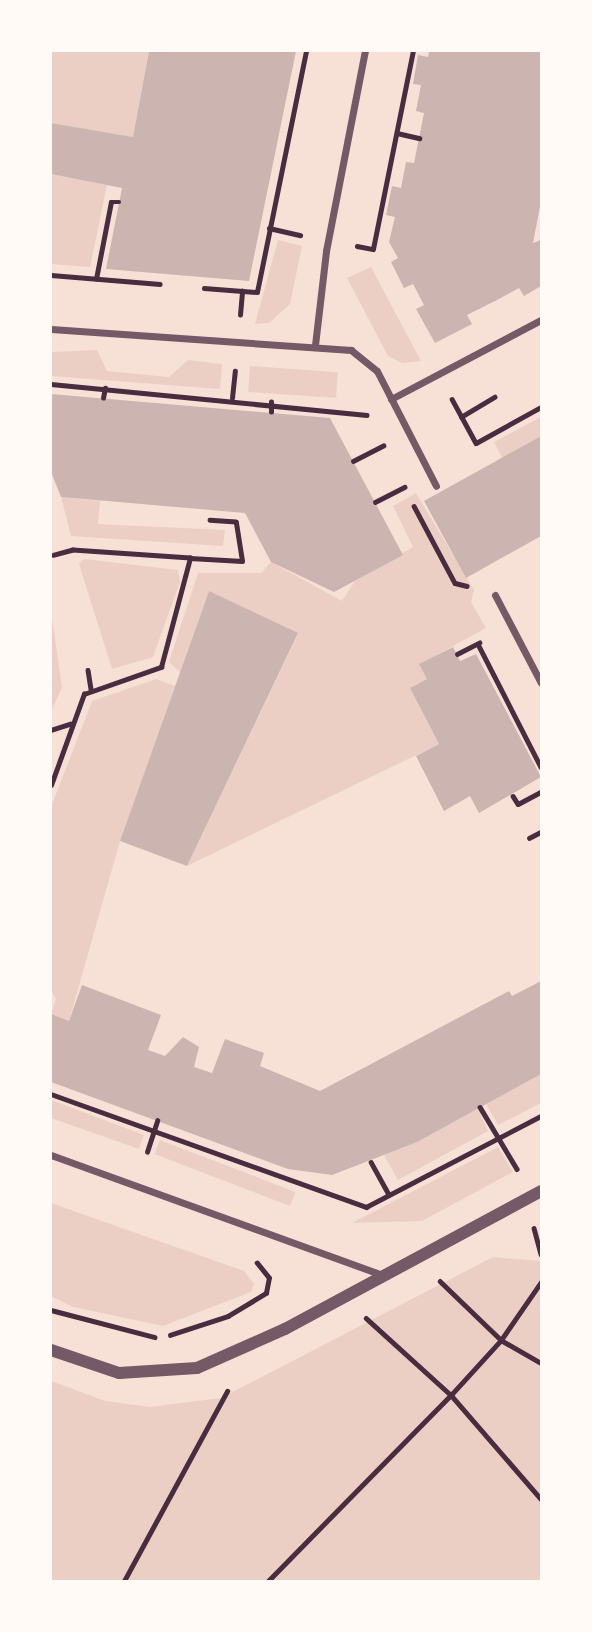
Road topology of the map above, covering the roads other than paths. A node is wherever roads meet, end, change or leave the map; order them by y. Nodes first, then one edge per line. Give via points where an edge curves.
1 (365, 51) edge
2 (541, 320) edge
3 (51, 328) edge
4 (316, 345) junction
5 (391, 399) junction
6 (436, 486) dead end
7 (495, 595) road end
8 (541, 683) edge
9 (51, 1155) edge
10 (541, 1191) edge
11 (383, 1275) junction
12 (51, 1350) edge

1 - 4 street via 326,251
2 - 5 street
3 - 4 street
4 - 5 street via 360,354
5 - 6 street
7 - 8 street
9 - 11 street
10 - 11 street
11 - 12 street via 251,1347 197,1368 160,1374 120,1373

